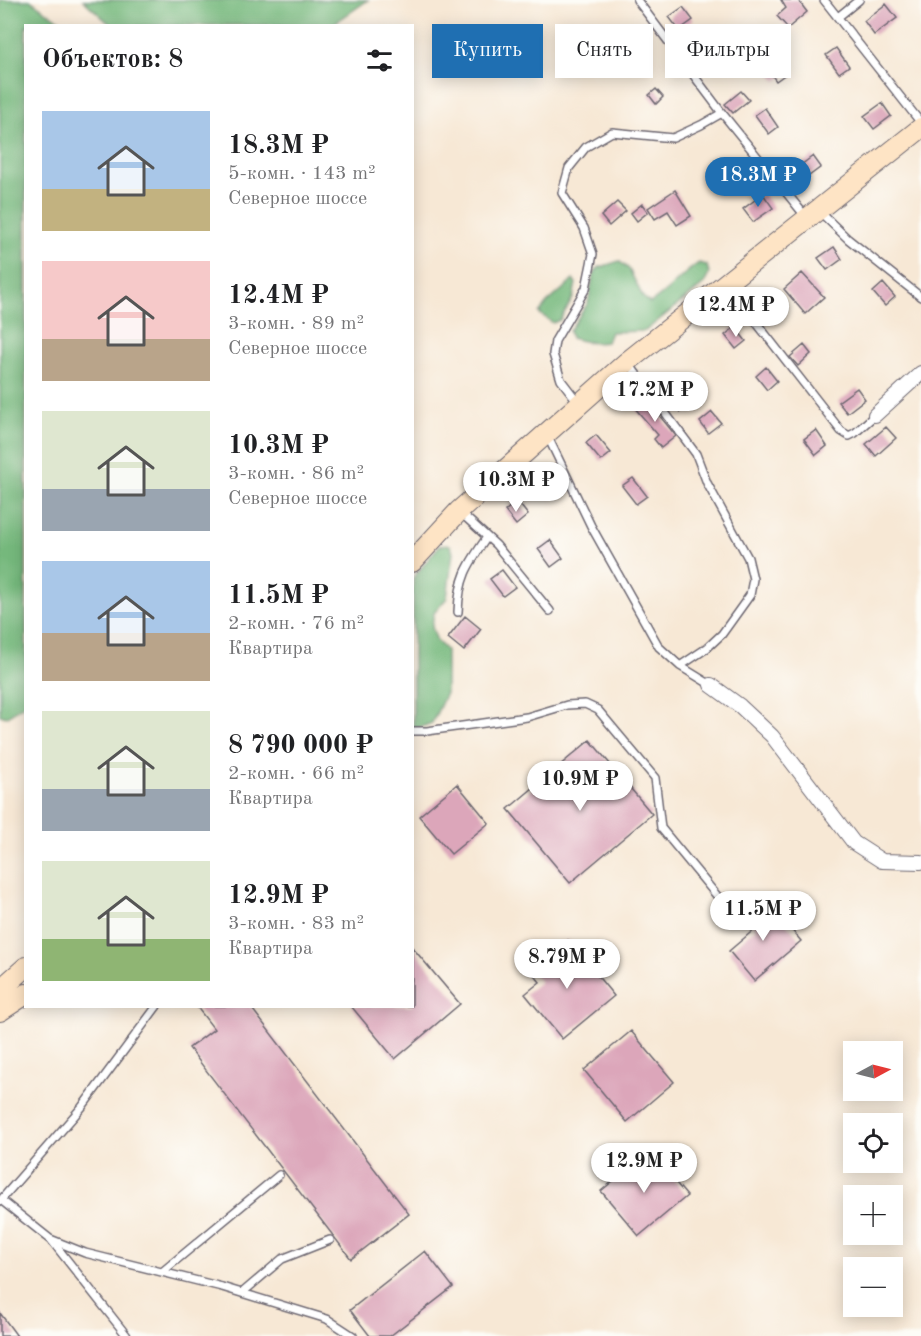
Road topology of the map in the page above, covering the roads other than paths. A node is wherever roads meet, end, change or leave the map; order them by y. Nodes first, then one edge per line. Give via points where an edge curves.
1 (637, 0) edge
2 (824, 0) edge
3 (859, 0) edge
4 (838, 17) junction
5 (722, 113) junction
6 (921, 123) edge
7 (921, 128) edge
8 (813, 214) junction
9 (725, 283) junction
10 (921, 297) edge
11 (627, 362) junction
12 (921, 373) edge
13 (579, 404) junction
14 (875, 415) joint
15 (546, 433) junction
16 (459, 512) junction
17 (487, 537) junction
18 (414, 560) edge
19 (550, 610) dead end
20 (458, 612) dead end
21 (680, 666) junction
22 (711, 685) joint
23 (414, 731) edge
24 (921, 862) edge
25 (737, 920) dead end
26 (24, 969) edge
27 (0, 990) edge
28 (24, 995) edge
29 (156, 1008) edge
30 (0, 1011) edge
31 (279, 1175) dead end
32 (1, 1201) edge
33 (50, 1239) junction
34 (330, 1240) dead end
35 (162, 1272) junction
36 (242, 1293) junction
37 (127, 1336) edge
38 (353, 1336) edge

1 - 5 lane
2 - 4 lane
3 - 4 lane
4 - 6 lane
5 - 8 lane
5 - 13 lane via 672,138 612,132 586,147 569,168 562,193 584,228 593,254 586,288 555,341 553,354 561,380
7 - 8 main road
8 - 9 main road
8 - 10 lane
9 - 11 main road
9 - 14 lane via 841,431 849,436
11 - 13 main road
11 - 21 lane via 696,454 707,483 748,558 753,579 750,595 722,634
12 - 14 street
13 - 15 main road
15 - 16 main road
15 - 21 lane via 640,616 659,647
16 - 17 lane
16 - 18 main road
17 - 19 lane
17 - 20 lane via 466,568 458,592
21 - 22 lane
22 - 24 street via 772,736 854,843 882,861
23 - 25 lane via 527,717 567,705 585,704 598,710 655,778 661,828
26 - 27 main road
28 - 30 main road
29 - 32 lane via 82,1107
31 - 35 lane
32 - 33 lane
33 - 35 lane via 85,1253
33 - 37 lane
34 - 36 lane via 282,1259
35 - 36 lane
36 - 38 lane via 327,1319

